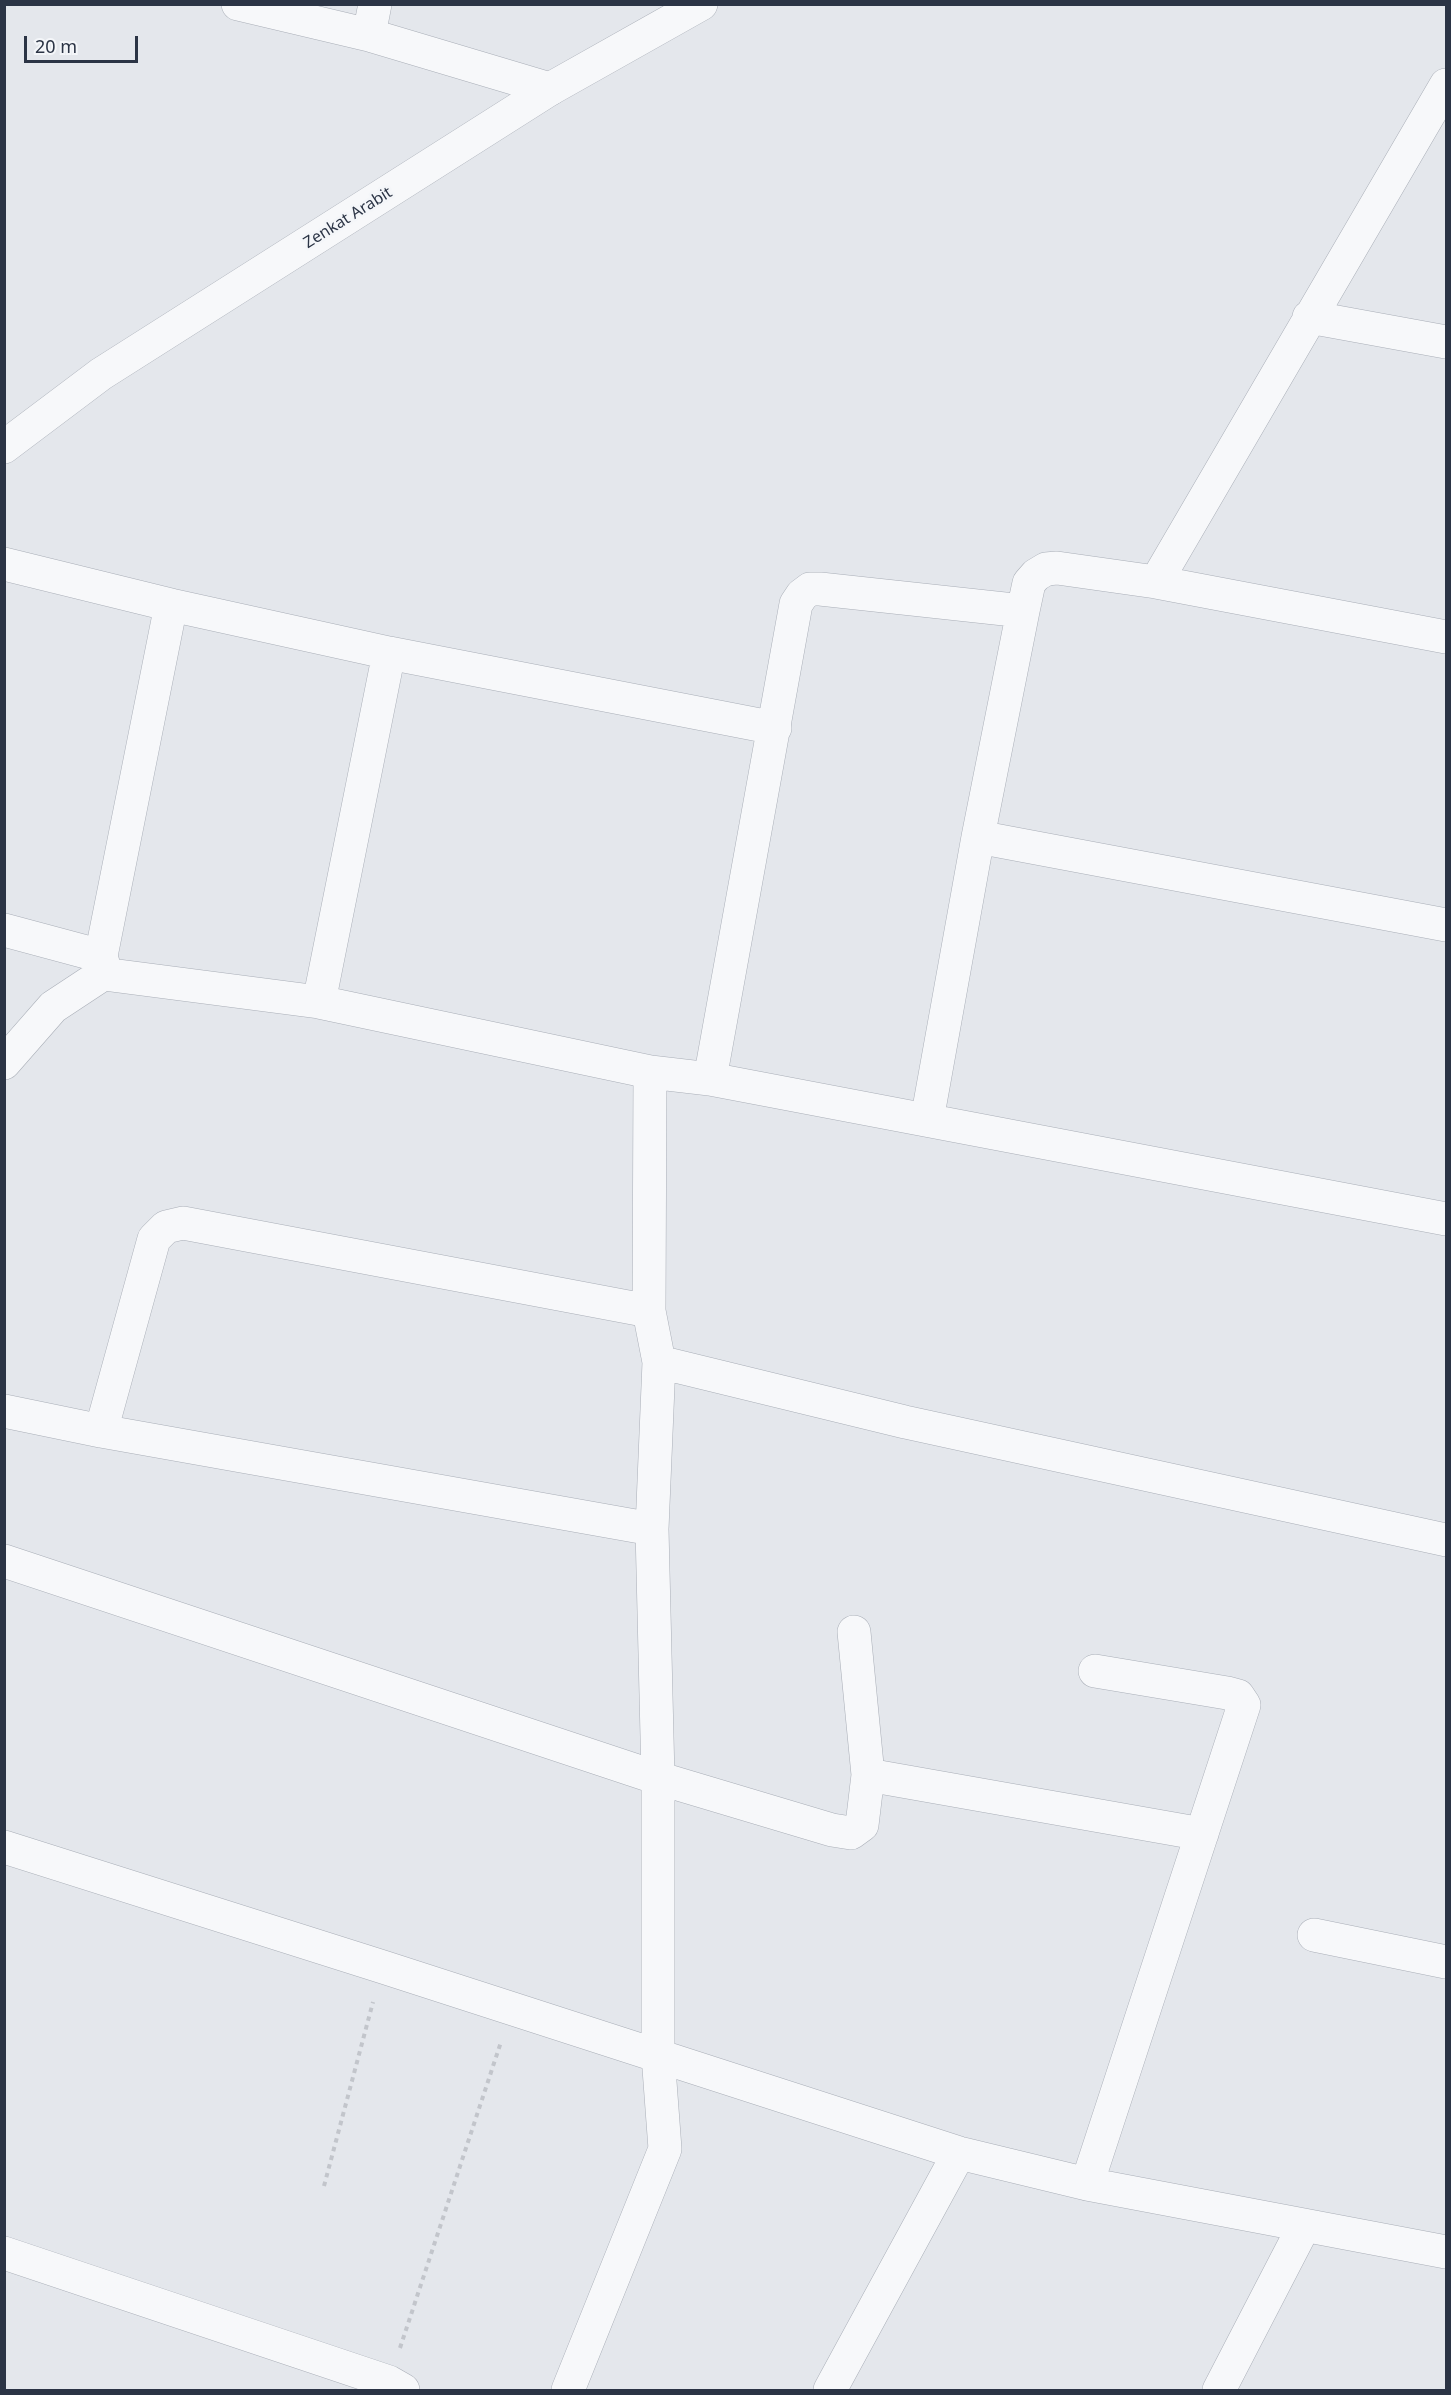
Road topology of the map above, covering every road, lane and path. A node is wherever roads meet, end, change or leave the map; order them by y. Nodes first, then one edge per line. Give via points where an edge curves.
1 (238, 4) edge
2 (702, 4) edge
3 (372, 20) edge
4 (1446, 85) edge
5 (550, 89) junction
6 (1309, 317) junction
7 (1446, 342) edge
8 (4, 447) edge
9 (4, 564) edge
10 (1156, 582) junction
11 (171, 605) junction
12 (1023, 611) junction
13 (1446, 637) edge
14 (389, 653) junction
15 (775, 728) junction
16 (978, 837) junction
17 (1446, 925) edge
18 (4, 930) edge
19 (104, 964) junction
20 (319, 1002) junction
21 (4, 1063) edge
22 (650, 1072) junction
23 (710, 1079) junction
24 (927, 1120) junction
25 (1446, 1219) edge
26 (649, 1311) junction
27 (659, 1362) junction
28 (4, 1411) edge
29 (101, 1431) junction
30 (652, 1529) junction
31 (1446, 1540) edge
32 (4, 1561) edge
33 (854, 1632) dead end
34 (1095, 1671) dead end
35 (868, 1775) junction
36 (658, 1778) junction
37 (1202, 1833) junction
38 (4, 1847) edge
39 (1314, 1935) dead end
40 (1446, 1962) edge
41 (383, 1966) junction
42 (511, 2010) junction
43 (658, 2055) junction
44 (959, 2153) junction
45 (1088, 2184) junction
46 (324, 2186) dead end
47 (1304, 2226) junction
48 (1446, 2252) edge
49 (4, 2253) edge
50 (396, 2386) edge
51 (568, 2391) edge
52 (830, 2391) edge
53 (1219, 2391) edge

1 - 3 street
2 - 5 street, Zenkat Arabit
3 - 5 street
4 - 6 street
5 - 8 street, Zenkat Arabit via 101,374
6 - 7 street
6 - 10 street
9 - 11 street
10 - 12 street via 1046,569 1029,584
10 - 13 street
11 - 14 street
11 - 19 street
12 - 15 street via 810,589 796,604
12 - 16 street
14 - 15 street
14 - 20 street
15 - 23 street
16 - 17 street
16 - 24 street
18 - 19 street
19 - 20 street
19 - 21 street via 53,1007
20 - 22 street
22 - 23 street
22 - 26 street
23 - 24 street
24 - 25 street
26 - 27 street
26 - 29 street via 183,1223 166,1227 154,1239
27 - 30 street
27 - 31 street via 905,1422
28 - 29 street
29 - 30 street
30 - 36 street
32 - 36 street
33 - 35 street
34 - 37 street via 1238,1696 1244,1705
35 - 36 street via 862,1825 851,1833
35 - 37 street
36 - 43 street
37 - 45 street
38 - 41 street
39 - 40 street
41 - 42 street
41 - 46 path
42 - 43 street
42 - 50 path
43 - 44 street
43 - 51 street via 665,2149
44 - 45 street
44 - 52 street
45 - 47 street
47 - 48 street
47 - 53 street
49 - 50 street

